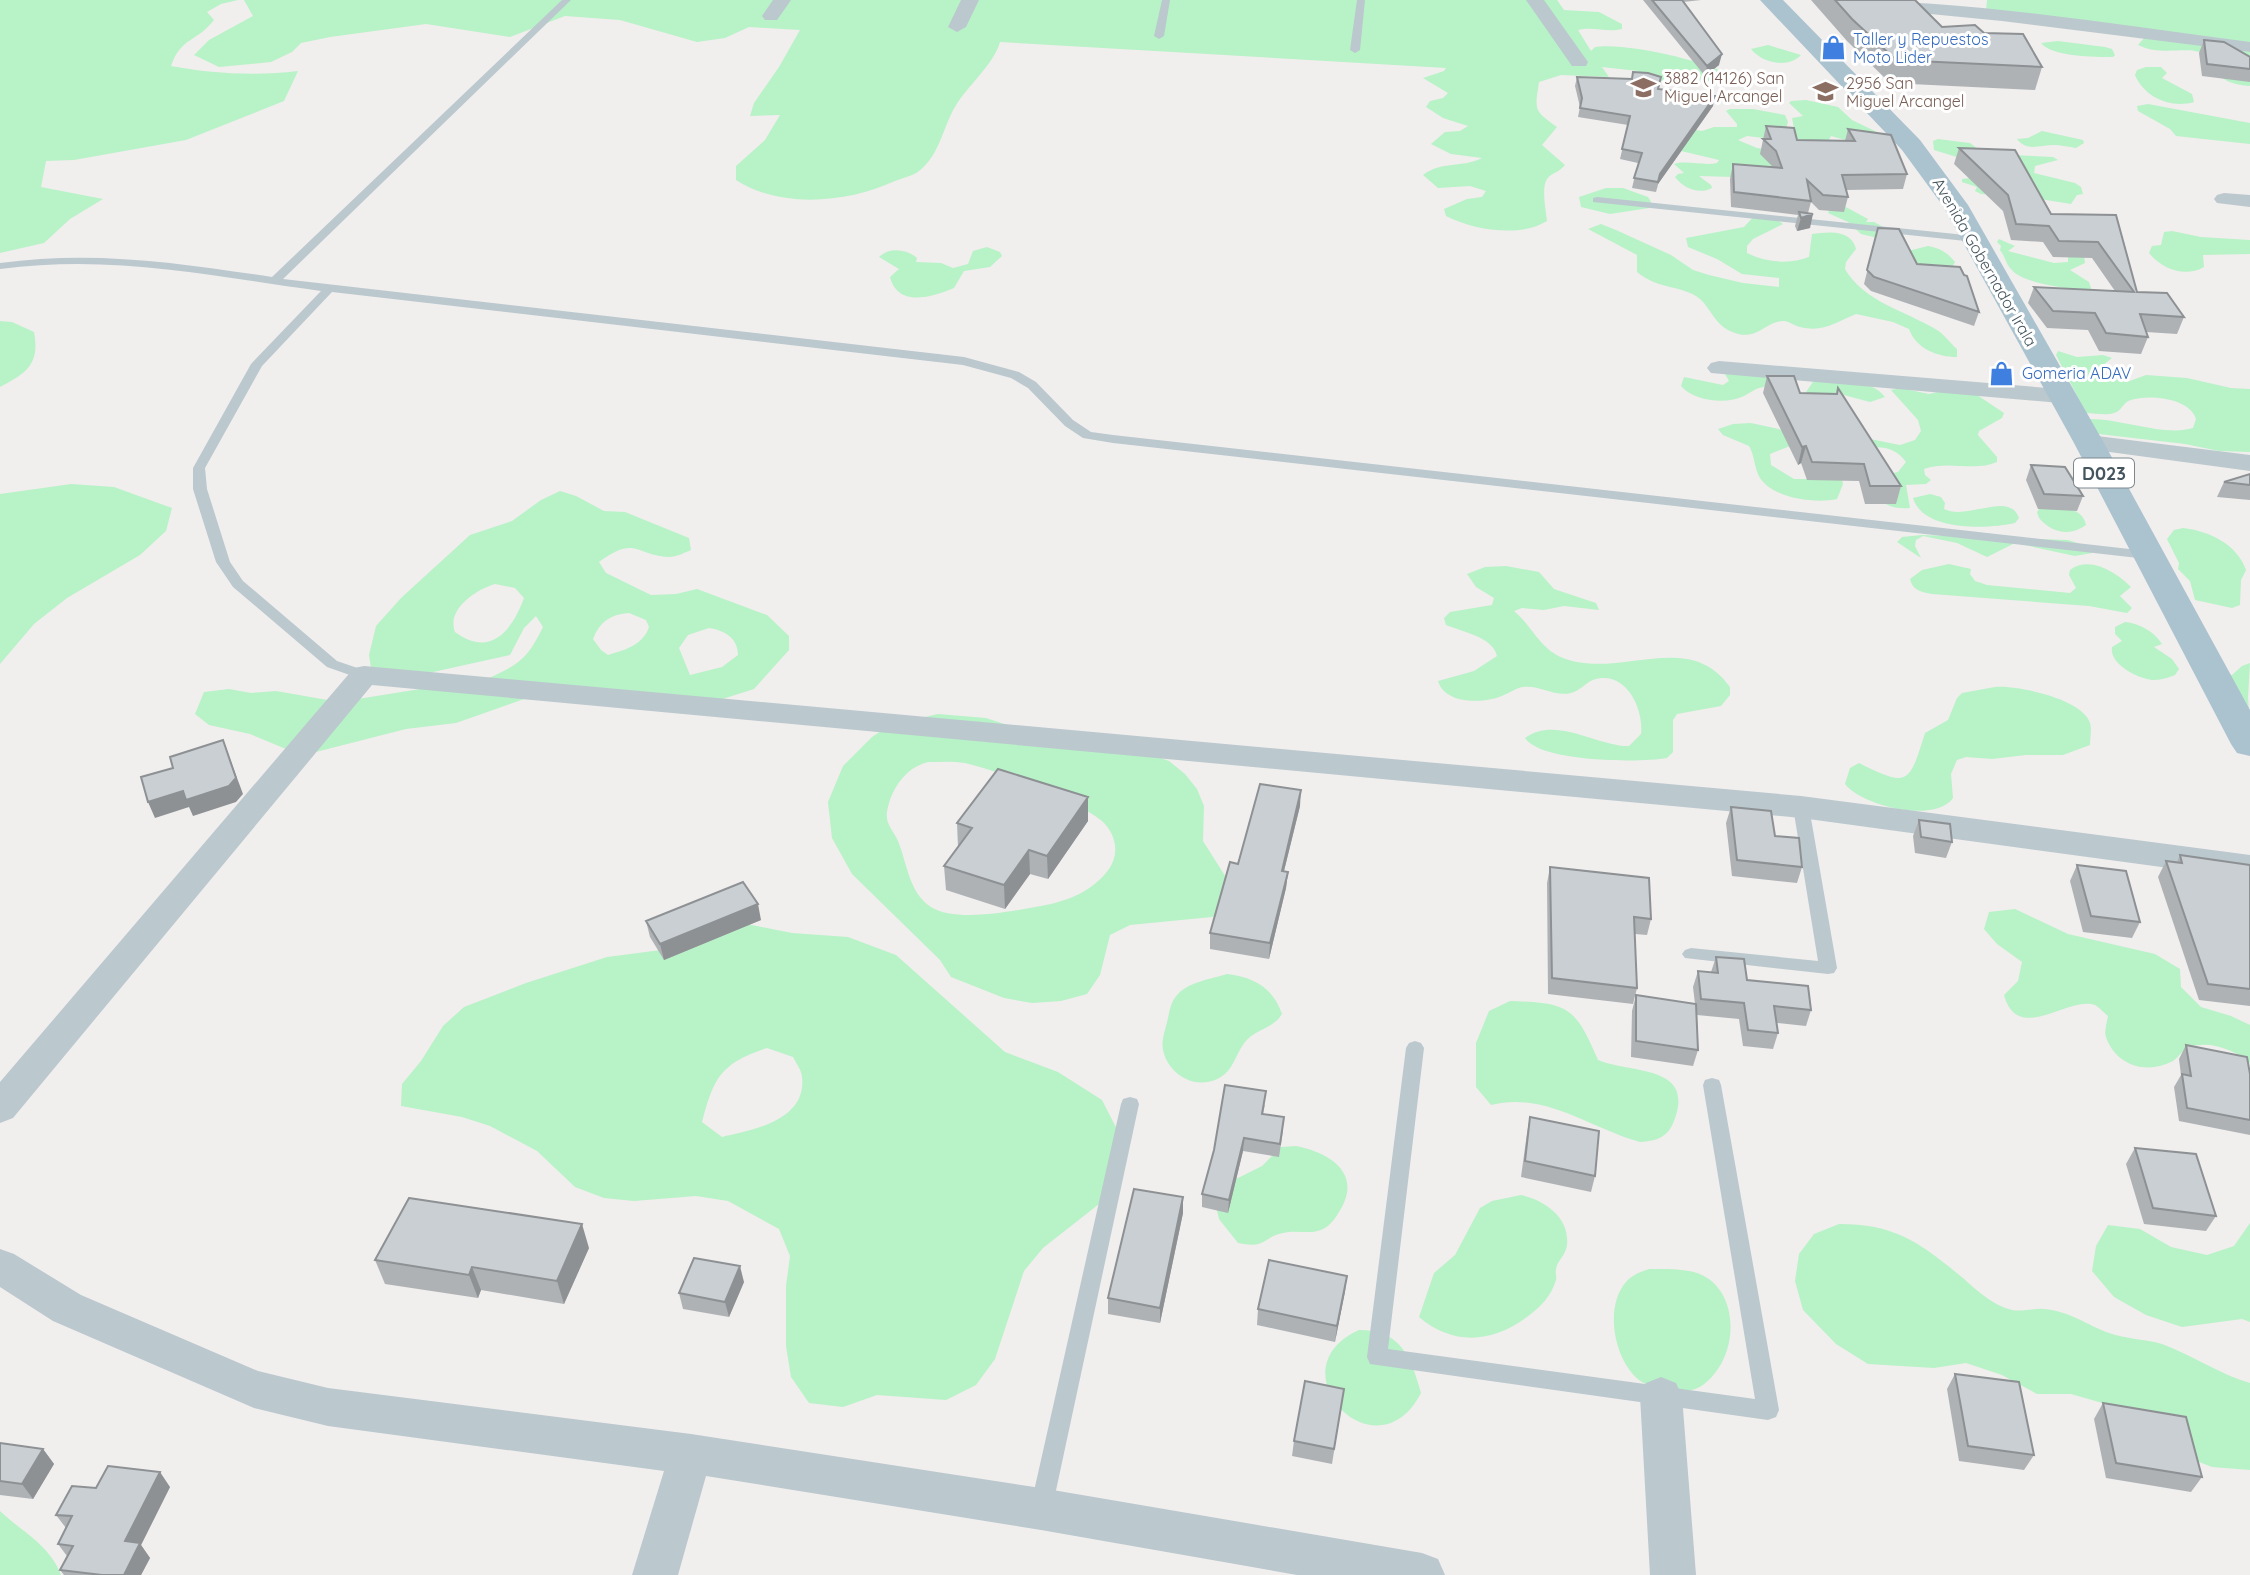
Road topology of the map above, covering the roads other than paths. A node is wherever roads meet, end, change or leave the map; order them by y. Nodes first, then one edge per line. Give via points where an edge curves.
1 (567, 0) edge
2 (782, 0) edge
3 (970, 0) edge
4 (1166, 0) edge
5 (1361, 0) edge
6 (1535, 0) edge
7 (1771, 0) edge
8 (1838, 0) edge
9 (771, 16) dead end
10 (957, 27) dead end
11 (1159, 37) dead end
12 (2250, 47) edge
13 (1355, 50) dead end
14 (1579, 62) dead end
15 (2224, 199) dead end
16 (1597, 200) dead end
17 (2250, 201) edge
18 (1975, 239) junction
19 (0, 266) edge
20 (274, 281) junction
21 (329, 289) junction
22 (1719, 368) dead end
23 (2060, 396) junction
24 (2089, 443) junction
25 (2250, 463) edge
26 (2147, 555) junction
27 (364, 675) junction
28 (2250, 744) edge
29 (1801, 807) junction
30 (2250, 867) edge
31 (1691, 954) dead end
32 (1415, 1048) dead end
33 (1712, 1085) dead end
34 (1130, 1104) dead end
35 (0, 1108) edge
36 (0, 1266) edge
37 (1661, 1396) junction
38 (691, 1454) junction
39 (1041, 1510) junction
40 (655, 1575) edge
41 (1422, 1575) edge
42 (1673, 1575) edge

1 - 20 lane
2 - 9 street
3 - 10 street
4 - 11 lane
5 - 13 lane
6 - 14 street
7 - 18 main road, Avenida Gobernador Irala / D023 via 1910,145 1935,175
8 - 12 street
15 - 17 street
16 - 18 lane
18 - 23 main road, Avenida Gobernador Irala / D023
19 - 20 lane via 62,257 133,260
20 - 21 lane
21 - 26 lane via 964,361 1016,375 1087,435 1113,439
21 - 27 lane via 257,364 199,468 200,489 223,562 238,583 332,664
22 - 23 street
23 - 24 main road, Avenida Gobernador Irala / D023
24 - 25 street
24 - 26 main road, Avenida Gobernador Irala / D023
26 - 28 main road, Avenida Gobernador Irala / D023
27 - 29 street
27 - 35 street
29 - 30 street
29 - 31 lane via 1828,968
32 - 37 lane via 1377,1357
33 - 37 lane via 1768,1410
34 - 39 lane
36 - 38 street via 67,1308 254,1389 328,1407
37 - 42 street
38 - 39 street
38 - 40 street
39 - 41 street

